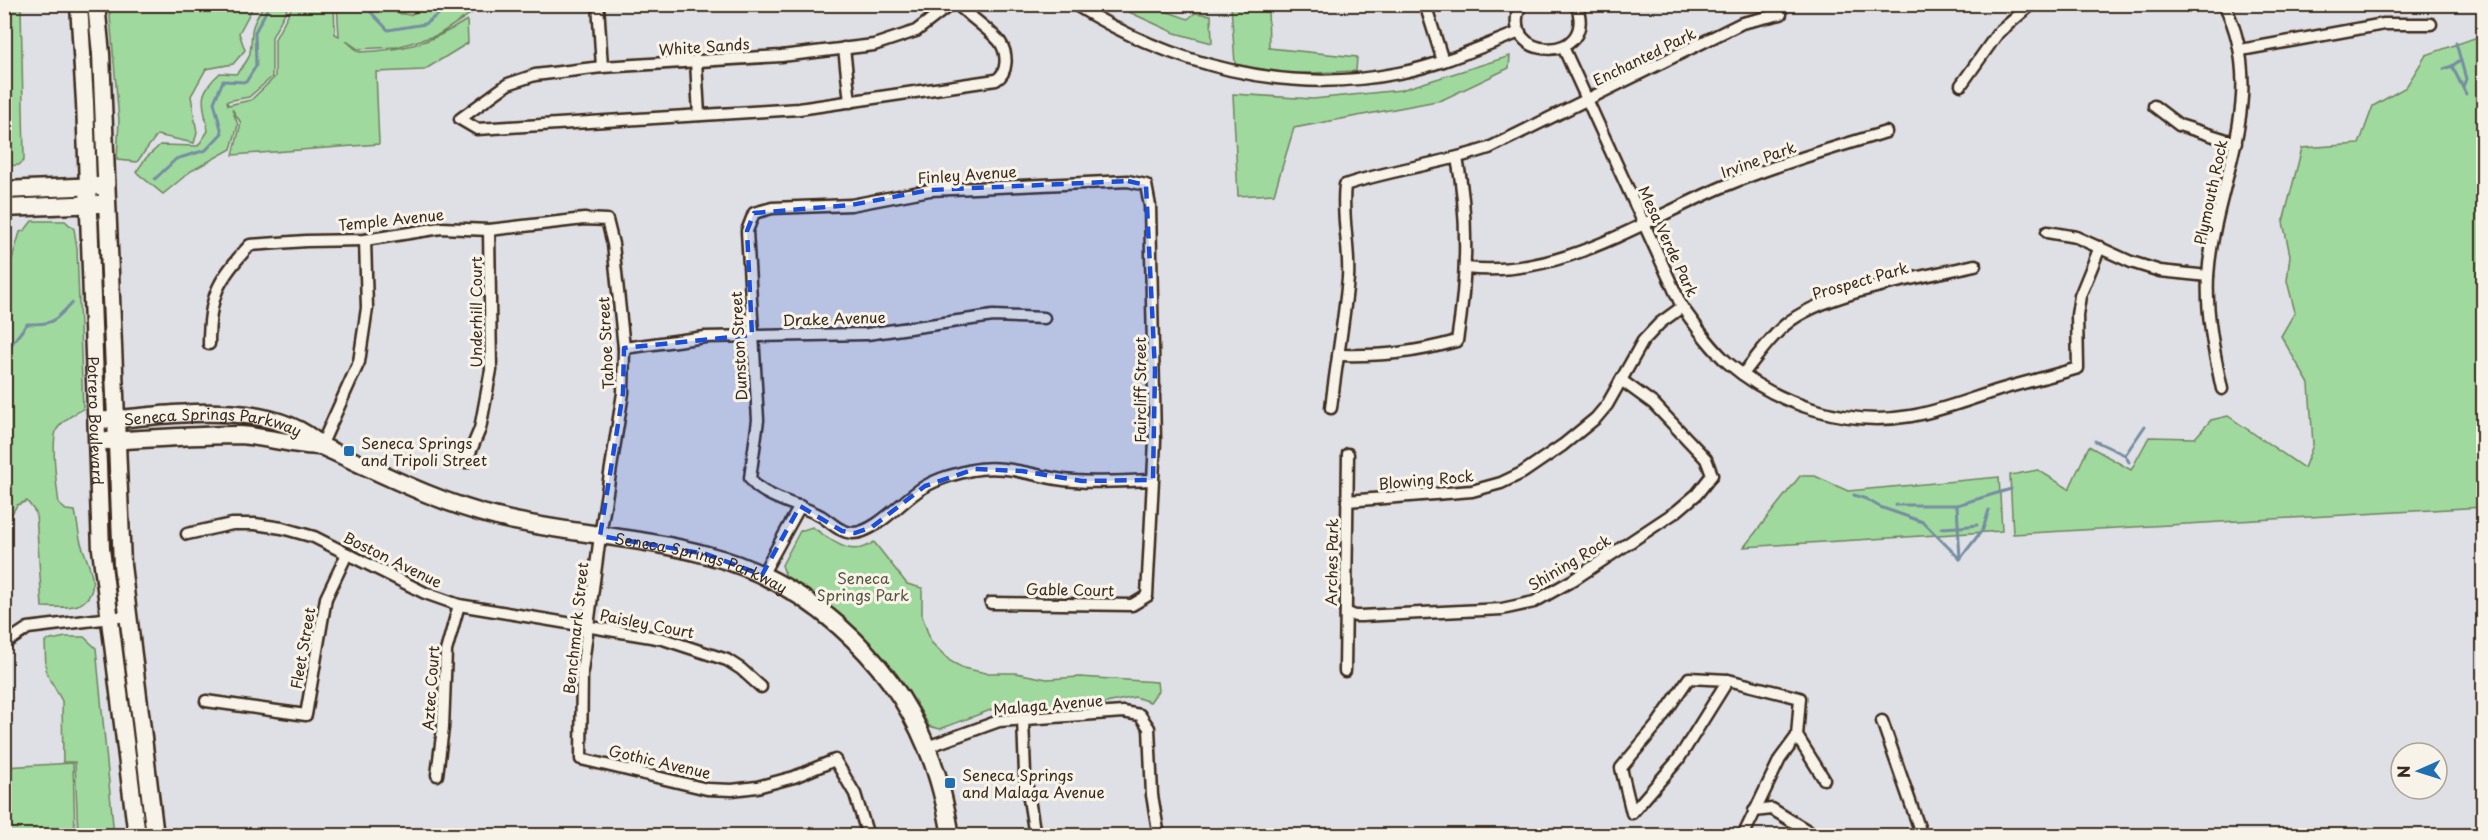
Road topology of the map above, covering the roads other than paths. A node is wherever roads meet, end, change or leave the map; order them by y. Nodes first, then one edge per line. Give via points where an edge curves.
1 (79, 4) edge
2 (96, 4) edge
3 (598, 4) edge
4 (951, 4) edge
5 (957, 4) edge
6 (1074, 4) edge
7 (1425, 4) edge
8 (1521, 4) edge
9 (1576, 4) edge
10 (2032, 4) edge
11 (2224, 4) edge
12 (1781, 14) dead end
13 (2431, 24) dead end
14 (1520, 32) junction
15 (1563, 47) junction
16 (844, 48) junction
17 (2241, 50) junction
18 (696, 61) junction
19 (1443, 61) junction
20 (602, 67) junction
21 (1961, 85) dead end
22 (1587, 100) junction
23 (850, 102) junction
24 (2154, 106) dead end
25 (699, 115) junction
26 (1886, 132) dead end
27 (2236, 143) junction
28 (1457, 158) junction
29 (106, 185) junction
30 (1146, 185) joint
31 (89, 186) junction
32 (4, 190) edge
33 (107, 203) junction
34 (89, 204) junction
35 (4, 208) edge
36 (754, 213) joint
37 (607, 220) joint
38 (1644, 224) junction
39 (489, 230) junction
40 (2047, 232) dead end
41 (365, 240) junction
42 (2100, 247) junction
43 (1975, 266) dead end
44 (1466, 268) junction
45 (2208, 276) junction
46 (1682, 307) junction
47 (1044, 318) dead end
48 (752, 335) junction
49 (208, 344) dead end
50 (624, 348) junction
51 (1338, 354) junction
52 (1743, 374) junction
53 (1621, 380) junction
54 (2222, 389) dead end
55 (1331, 408) dead end
56 (115, 419) junction
57 (97, 420) junction
58 (98, 441) junction
59 (117, 441) junction
60 (321, 447) junction
61 (1348, 454) dead end
62 (466, 462) dead end
63 (1153, 480) junction
64 (1347, 501) junction
65 (800, 506) junction
66 (186, 534) dead end
67 (600, 536) junction
68 (347, 554) junction
69 (762, 575) junction
70 (1147, 596) joint
71 (991, 603) dead end
72 (459, 605) junction
73 (1346, 612) junction
74 (127, 616) junction
75 (110, 619) junction
76 (588, 627) junction
77 (4, 644) edge
78 (1345, 671) dead end
79 (1728, 680) junction
80 (761, 687) dead end
81 (206, 701) dead end
82 (1023, 719) junction
83 (1882, 721) dead end
84 (1797, 736) junction
85 (927, 747) junction
86 (581, 759) joint
87 (437, 775) dead end
88 (1824, 779) dead end
89 (1754, 811) junction
90 (137, 836) edge
91 (155, 836) edge
92 (868, 836) edge
93 (951, 836) edge
94 (1035, 836) edge
95 (1159, 836) edge
96 (1743, 836) edge
97 (1816, 836) edge
98 (1922, 836) edge

1 - 31 street, Potrero Boulevard
2 - 29 street, Potrero Boulevard
3 - 20 street
4 - 16 street, White Sands via 903,37
5 - 23 street via 1000,42 1005,69 1001,77 988,83
6 - 19 street via 1161,50 1255,76 1365,79
7 - 19 street
8 - 14 street via 1517,21
9 - 15 street via 1580,23
10 - 21 street via 1998,33
11 - 17 street, Plymouth Rock
12 - 22 street, Enchanted Park via 1743,24
13 - 17 street via 2384,24
14 - 15 street via 1533,47
14 - 19 street
15 - 22 street, Mesa Verde Park
16 - 18 street, White Sands
16 - 23 street
17 - 27 street, Plymouth Rock via 2243,87
18 - 20 street, White Sands
18 - 25 street
20 - 25 street, White Sands via 521,79 460,119 477,129
22 - 28 street, Enchanted Park via 1489,148
22 - 38 street, Mesa Verde Park
23 - 25 street
24 - 27 street via 2179,125
26 - 38 street, Irvine Park via 1770,168
27 - 45 street, Plymouth Rock
28 - 44 street via 1463,188
28 - 51 street, Enchanted Park via 1373,175 1345,185 1342,205 1348,277
29 - 31 street
29 - 33 street, Potrero Boulevard
30 - 36 street, Finley Avenue via 1128,181 930,190 851,205 772,208
30 - 63 street, Faircliff Street via 1155,370
31 - 32 street
31 - 34 street, Potrero Boulevard
33 - 34 street
33 - 56 street, Potrero Boulevard
34 - 35 street
34 - 57 street, Potrero Boulevard
36 - 48 street, Dunston Street via 747,231
37 - 39 street, Temple Avenue
37 - 50 street, Tahoe Street
38 - 44 street, Irvine Park via 1546,264 1491,271
38 - 46 street, Mesa Verde Park
39 - 41 street, Temple Avenue via 421,230
39 - 62 street, Underhill Court via 491,370 480,429
40 - 42 street via 2076,237
41 - 49 street, Temple Avenue via 250,245 234,262 213,298 208,312
41 - 60 street via 367,308 358,362
42 - 45 street via 2160,271
42 - 52 street, Mesa Verde Park via 2080,296 2078,369 1940,410 1886,418 1843,415 1799,405
43 - 52 street, Prospect Park via 1816,306 1786,324
44 - 51 street via 1457,341 1417,352
45 - 54 street, Plymouth Rock via 2213,348
46 - 52 street, Mesa Verde Park via 1710,345
46 - 53 street, Blowing Rock via 1643,341
47 - 48 street, Drake Avenue via 993,316 867,334
48 - 50 street, Drake Avenue
48 - 65 street, Dunston Street via 758,420 750,478 759,488
50 - 67 street, Tahoe Street via 623,393
51 - 55 street
53 - 64 street, Blowing Rock via 1607,405 1582,431 1501,483 1472,491
53 - 73 street, Shining Rock via 1654,404 1706,459 1712,475 1677,511 1534,602 1475,611 1361,616
56 - 57 street, Seneca Springs Parkway
56 - 59 street, Potrero Boulevard
56 - 60 street, Seneca Springs Parkway via 203,413 258,417 304,433
57 - 58 street, Potrero Boulevard
58 - 59 street, Seneca Springs Parkway
58 - 75 street, Potrero Boulevard via 101,549
59 - 60 street, Seneca Springs Parkway via 239,435
59 - 74 street, Potrero Boulevard
60 - 67 street, Seneca Springs Parkway via 452,504 525,524
61 - 64 street, Arches Park
63 - 65 street via 1082,481 999,468 975,469 925,486 872,527 855,533 842,531
63 - 70 street, Faircliff Street
64 - 73 street, Arches Park
65 - 69 street
66 - 68 street, Boston Avenue via 224,525 255,524 314,537
67 - 69 street, Seneca Springs Parkway via 706,554
67 - 76 street, Benchmark Street
68 - 72 street, Boston Avenue via 425,593
68 - 81 street, Fleet Street via 326,598 306,715
69 - 85 street, Seneca Springs Parkway via 813,605 846,632 901,698
70 - 71 street, Gable Court via 1132,605
72 - 76 street, Boston Avenue
72 - 87 street, Aztec Court via 446,651
73 - 78 street, Arches Park
74 - 75 street
74 - 91 street, Potrero Boulevard
75 - 77 street via 28,628
75 - 90 street, Potrero Boulevard
76 - 80 street, Paisley Court via 663,639 704,651 727,660
76 - 86 street, Benchmark Street via 582,671
79 - 79 street via 1689,678 1621,768 1632,813 1678,760
79 - 84 street via 1800,698
82 - 85 street, Malaga Avenue via 983,725
82 - 94 street via 1025,774
82 - 95 street, Malaga Avenue via 1123,712 1140,716 1149,728 1152,795
83 - 98 street
84 - 88 street
84 - 89 street via 1780,759
85 - 93 street, Seneca Springs Parkway
86 - 92 street, Gothic Avenue via 707,789 732,790 794,777 835,760 855,794
89 - 96 street
89 - 97 street via 1772,809

